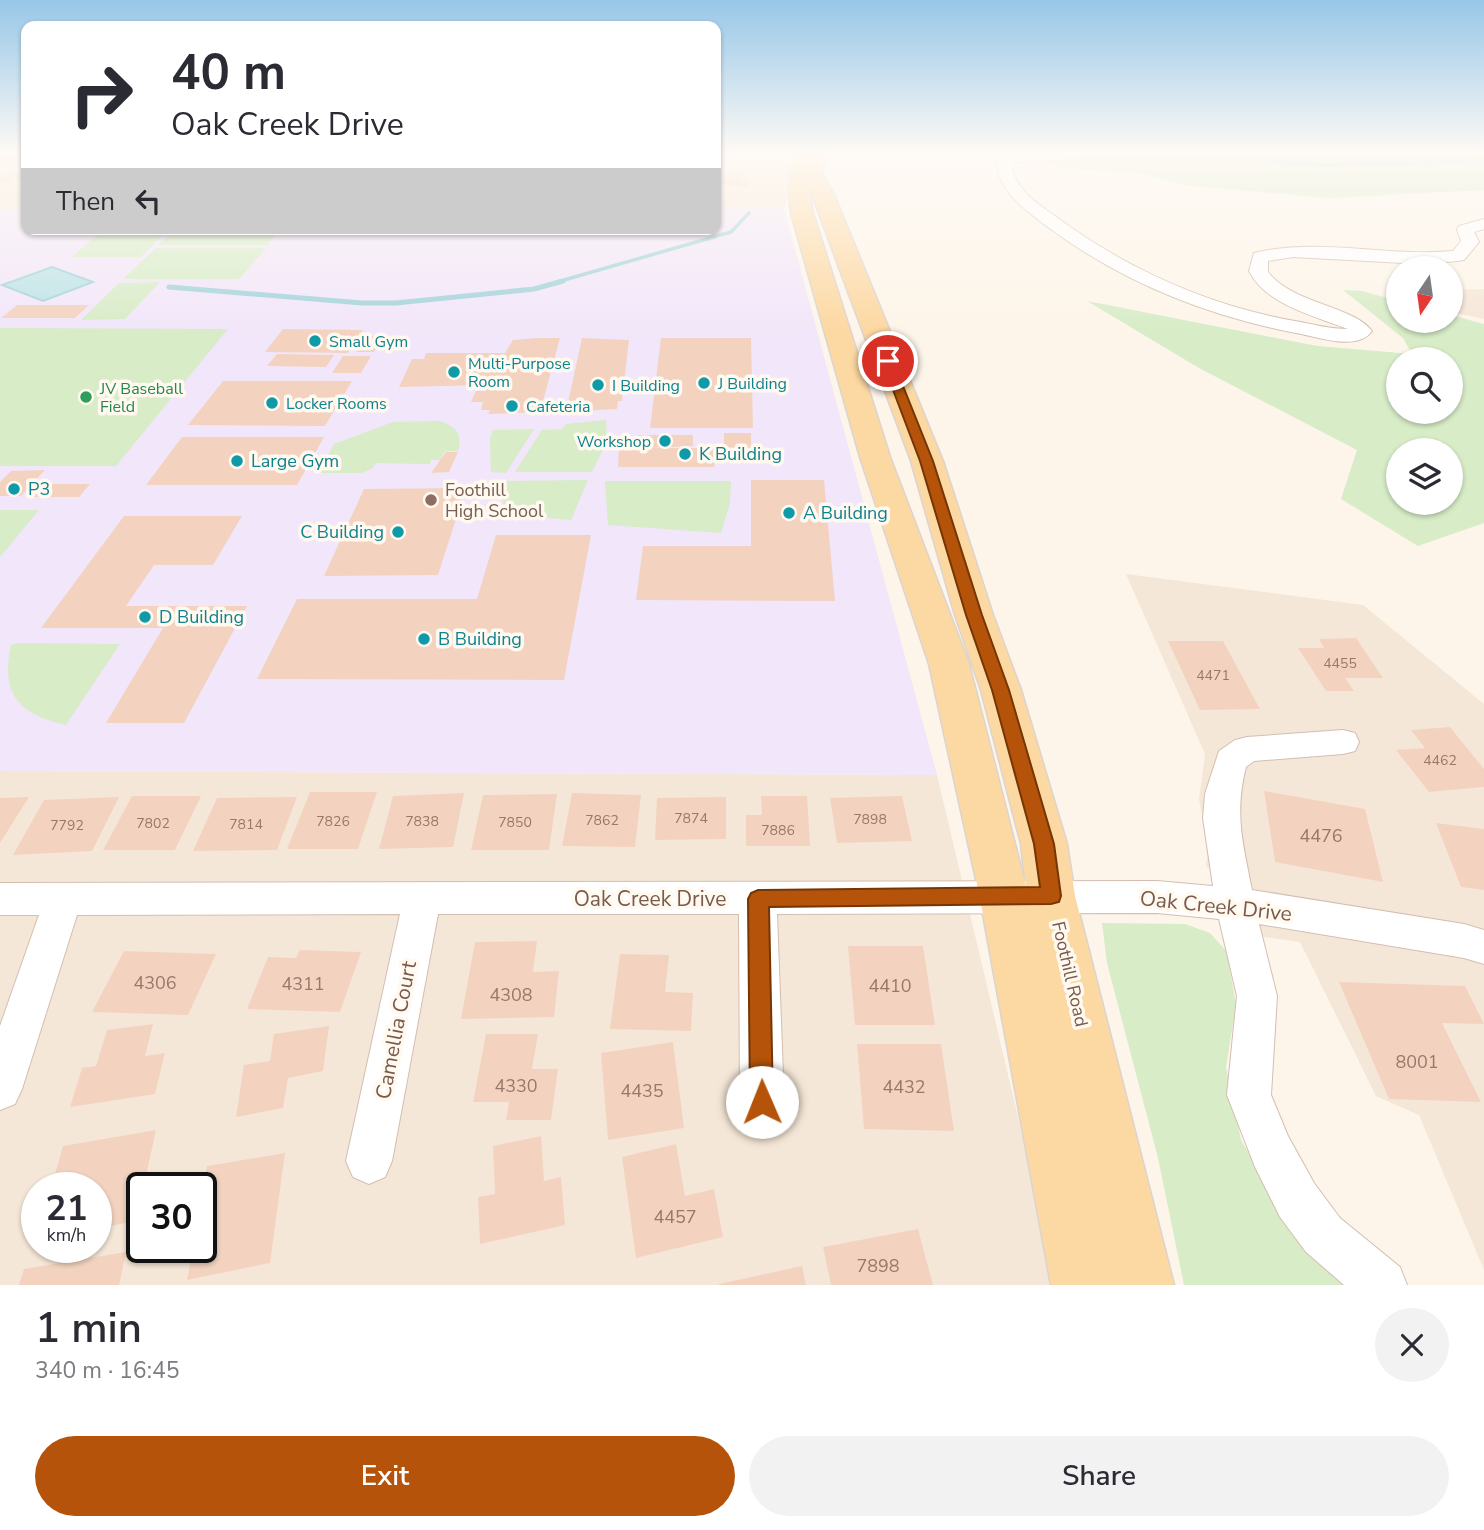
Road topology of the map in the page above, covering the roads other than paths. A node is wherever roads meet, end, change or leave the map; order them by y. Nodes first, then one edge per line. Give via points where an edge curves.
1 (802, 212) edge
2 (831, 212) edge
3 (1040, 212) edge
4 (1484, 224) edge
5 (1343, 742) dead end
6 (1051, 896) junction
7 (1004, 898) junction
8 (0, 899) edge
9 (422, 899) junction
10 (758, 899) junction
11 (64, 900) junction
12 (1235, 904) junction
13 (1484, 947) edge
14 (0, 1089) edge
15 (762, 1102) dead end
16 (369, 1161) dead end
17 (1083, 1285) edge
18 (1142, 1285) edge
19 (1382, 1285) edge

1 - 7 main road via 875,457 948,664
2 - 6 main road, Foothill Road via 917,432 1001,690 1044,844
3 - 4 street via 1082,244 1161,285 1275,325 1345,335 1362,331 1273,287 1260,274 1260,257 1293,252 1422,259 1458,256 1470,242 1465,230
5 - 12 street via 1247,749 1231,760 1221,818
6 - 7 street, Oak Creek Drive
6 - 12 street, Oak Creek Drive via 1157,897
6 - 18 main road, Foothill Road
7 - 10 street, Oak Creek Drive
7 - 17 main road
8 - 11 street, Oak Creek Drive
9 - 10 street, Oak Creek Drive
9 - 11 street, Oak Creek Drive
9 - 16 street, Camellia Court
10 - 15 street
11 - 14 street
12 - 13 street, Oak Creek Drive
12 - 19 street via 1257,996 1249,1095 1297,1200 1323,1235

